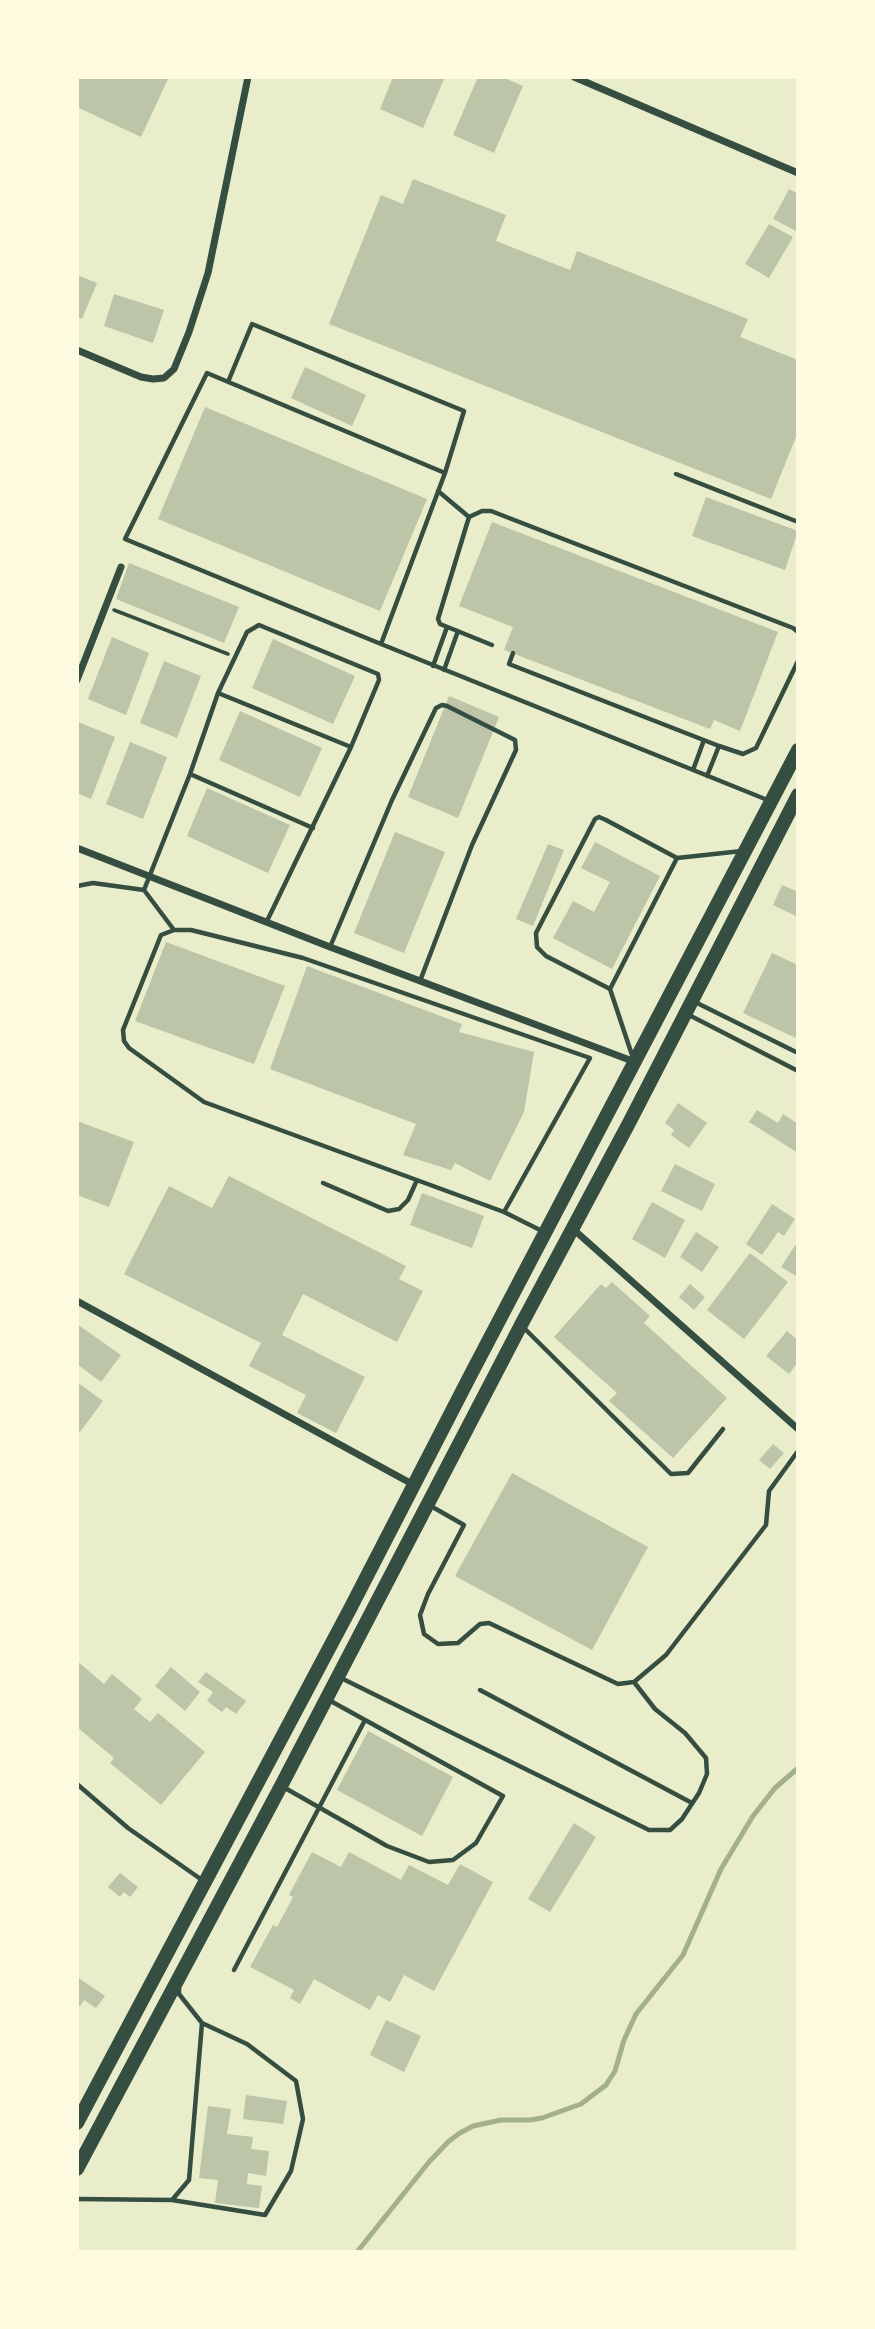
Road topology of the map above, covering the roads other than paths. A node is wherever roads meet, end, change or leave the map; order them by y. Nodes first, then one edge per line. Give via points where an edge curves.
1 (248, 77) edge
2 (574, 77) edge
3 (798, 173) edge
4 (77, 350) edge
5 (228, 382) junction
6 (445, 473) junction
7 (676, 474) dead end
8 (438, 491) junction
9 (469, 517) junction
10 (798, 522) edge
11 (615, 560) junction
12 (121, 567) dead end
13 (612, 569) dead end
14 (447, 627) junction
15 (458, 631) junction
16 (798, 632) edge
17 (381, 644) junction
18 (492, 645) dead end
19 (513, 653) dead end
20 (798, 662) edge
21 (433, 666) junction
22 (444, 670) junction
23 (77, 680) edge
24 (218, 693) junction
25 (704, 740) junction
26 (719, 746) junction
27 (351, 747) junction
28 (798, 750) edge
29 (693, 770) junction
30 (190, 774) junction
31 (707, 776) junction
32 (798, 795) edge
33 (771, 802) junction
34 (313, 828) junction
35 (77, 848) edge
36 (747, 850) junction
37 (677, 858) junction
38 (150, 876) junction
39 (77, 886) edge
40 (144, 890) junction
41 (267, 921) junction
42 (174, 930) junction
43 (330, 947) junction
44 (420, 981) junction
45 (610, 989) junction
46 (689, 1007) junction
47 (798, 1053) edge
48 (635, 1062) junction
49 (798, 1070) edge
50 (417, 1180) junction
51 (323, 1183) dead end
52 (504, 1212) junction
53 (573, 1229) junction
54 (545, 1232) junction
55 (77, 1300) edge
56 (521, 1325) junction
57 (723, 1429) dead end
58 (798, 1429) edge
59 (798, 1451) edge
60 (414, 1485) junction
61 (428, 1505) junction
62 (339, 1676) junction
63 (634, 1682) junction
64 (480, 1690) dead end
65 (327, 1698) junction
66 (365, 1720) junction
67 (77, 1784) edge
68 (281, 1786) junction
69 (692, 1803) junction
70 (319, 1808) junction
71 (206, 1883) junction
72 (234, 1970) dead end
73 (179, 1979) junction
74 (202, 2023) junction
75 (77, 2123) edge
76 (77, 2169) edge
77 (77, 2199) edge
78 (172, 2200) junction

1 - 4 street via 208,273 174,369 164,378 141,377
2 - 3 street
5 - 6 lane
5 - 6 lane via 252,324 464,411
5 - 17 lane via 207,373 125,539
6 - 8 lane
7 - 10 lane
8 - 9 lane
8 - 17 lane
9 - 11 lane via 491,511
9 - 14 lane via 438,619
11 - 13 lane
11 - 16 lane
12 - 23 street
14 - 15 lane
14 - 21 lane
15 - 18 lane
15 - 22 lane
17 - 21 lane
19 - 25 lane via 509,664
20 - 26 lane via 756,748 743,754
21 - 22 lane
22 - 29 lane
24 - 27 lane
24 - 27 lane via 247,632 259,625 377,674 377,689
24 - 30 lane
25 - 26 lane
25 - 29 lane
26 - 31 lane
27 - 34 lane
28 - 33 main road
29 - 31 lane
30 - 34 lane
30 - 38 lane
31 - 33 lane
32 - 46 main road
33 - 36 main road
34 - 41 lane
35 - 38 street
36 - 37 lane
36 - 48 main road
37 - 45 lane
37 - 45 lane via 599,817 542,921 536,933 537,947
38 - 40 lane
38 - 41 street
39 - 40 lane via 93,883
40 - 42 lane
41 - 43 street
42 - 50 lane via 161,935 123,1030 129,1048 204,1102
42 - 52 lane via 191,930 303,958 590,1058
43 - 44 street
43 - 44 lane via 392,800 436,708 442,705 515,740 516,750 472,845
44 - 48 street
45 - 48 lane
46 - 47 lane
46 - 49 lane
46 - 53 main road
48 - 54 main road
50 - 51 lane via 408,1200 399,1209 388,1211
50 - 52 lane
52 - 54 lane
53 - 56 main road
53 - 58 street
54 - 60 main road
55 - 60 street
56 - 57 lane via 671,1474 688,1474
56 - 61 main road
59 - 63 lane via 769,1491 766,1525 666,1655
60 - 71 main road
61 - 62 main road
61 - 63 lane via 464,1525 420,1615 424,1634 438,1644 458,1643 480,1624 489,1623 618,1684
62 - 65 main road
62 - 69 lane via 649,1830 670,1830
63 - 69 lane via 706,1758 707,1774
64 - 69 lane
65 - 66 lane
65 - 68 main road
66 - 70 lane
66 - 70 lane via 503,1796 476,1843 453,1860 429,1863 387,1846
67 - 71 lane via 128,1828
68 - 70 lane
68 - 73 main road
70 - 72 lane
71 - 75 main road
73 - 74 lane via 179,1994
73 - 76 main road
74 - 78 lane via 189,2180
74 - 78 lane via 247,2044 296,2081 303,2119 291,2171 265,2215
77 - 78 lane

